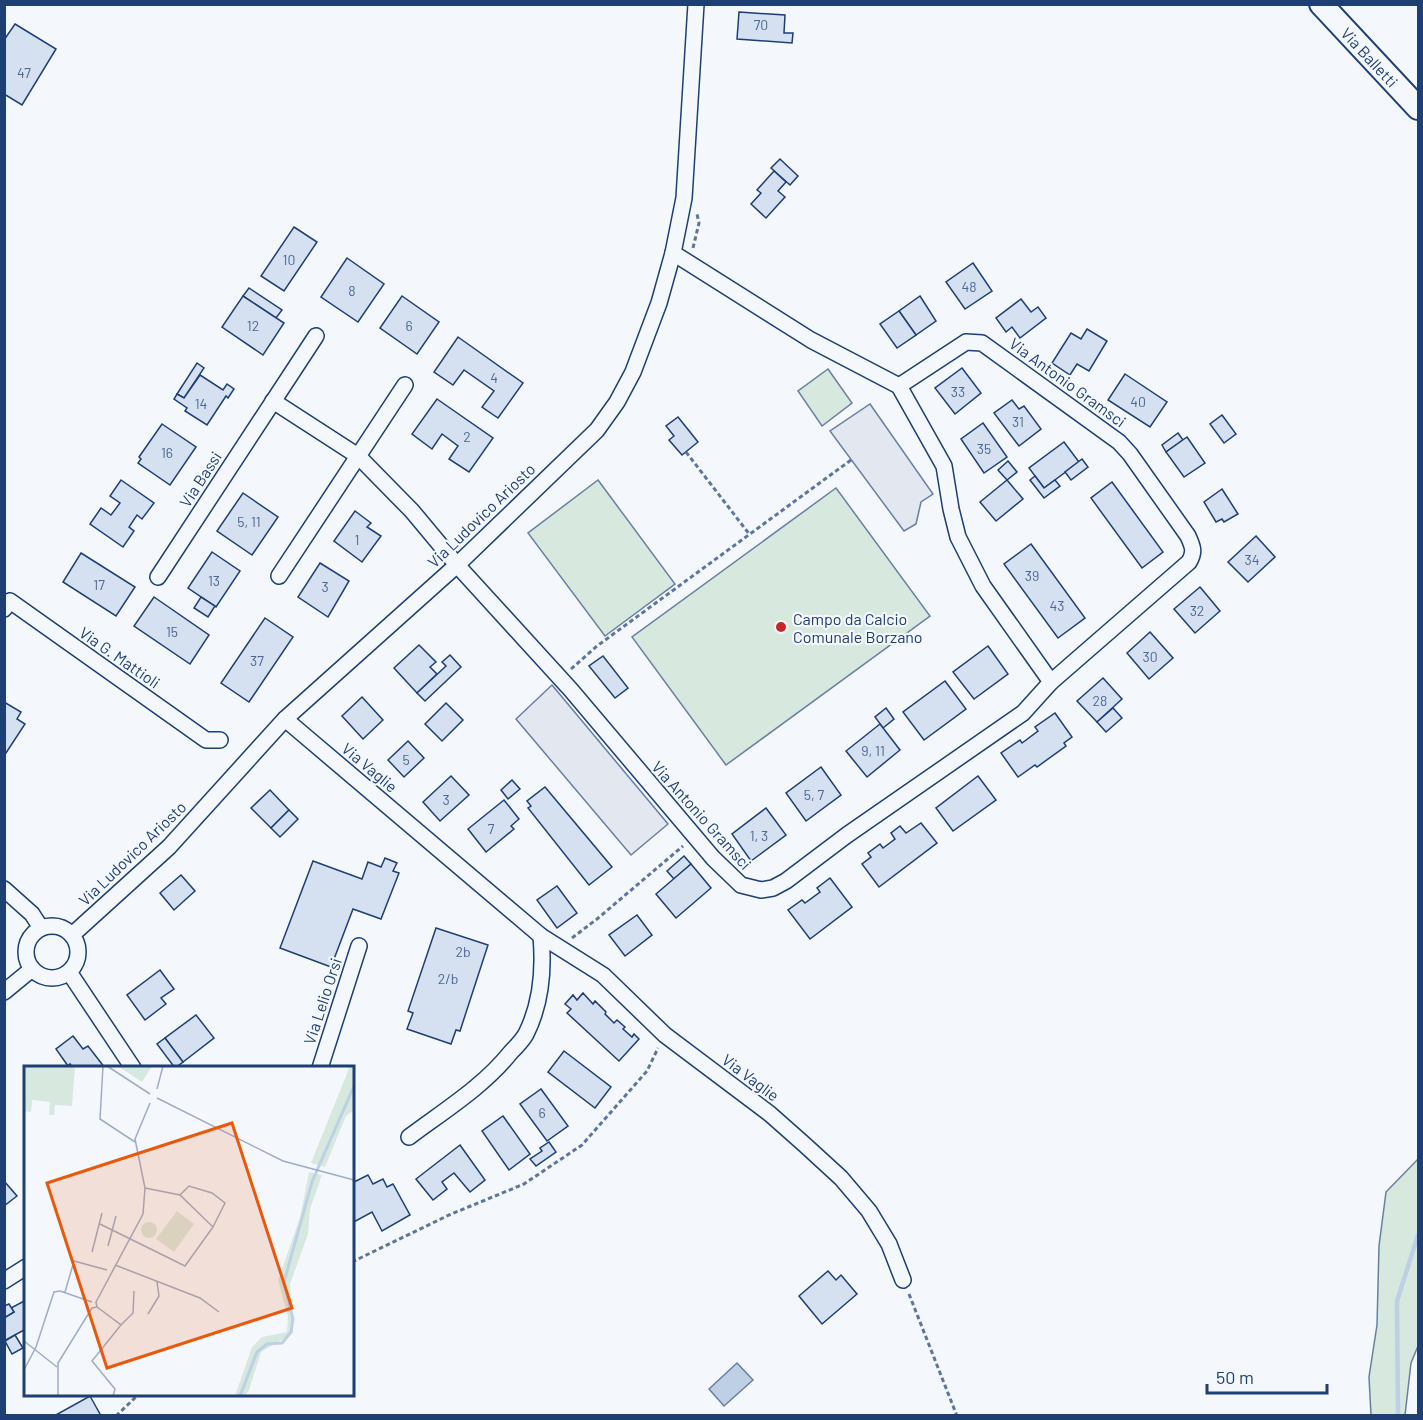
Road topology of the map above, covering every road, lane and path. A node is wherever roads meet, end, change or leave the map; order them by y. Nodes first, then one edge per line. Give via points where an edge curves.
1 (696, 4) edge
2 (1321, 4) edge
3 (1419, 108) edge
4 (673, 253) junction
5 (316, 336) dead end
6 (405, 385) dead end
7 (899, 386) junction
8 (273, 401) junction
9 (686, 452) dead end
10 (358, 456) junction
11 (851, 460) dead end
12 (750, 534) junction
13 (457, 565) junction
14 (279, 576) dead end
15 (158, 577) dead end
16 (4, 609) edge
17 (560, 679) junction
18 (1051, 682) junction
19 (285, 719) junction
20 (220, 740) dead end
21 (695, 836) junction
22 (4, 889) edge
23 (41, 928) junction
24 (72, 935) junction
25 (541, 936) junction
26 (359, 946) dead end
27 (559, 948) junction
28 (32, 969) junction
29 (69, 972) junction
30 (4, 992) edge
31 (665, 1035) junction
32 (132, 1066) edge
33 (321, 1066) edge
34 (409, 1137) dead end
35 (354, 1261) edge
36 (24, 1268) edge
37 (903, 1280) joint
38 (4, 1281) edge
39 (138, 1396) edge
40 (116, 1416) edge
41 (957, 1416) edge

1 - 4 street, Via Ludovico Ariosto via 684,198
2 - 3 main road, Via Balletti
4 - 7 street via 811,340
4 - 13 street, Via Ludovico Ariosto via 659,303 633,372 617,402 597,430
5 - 8 street, Via Bassi
6 - 10 street
7 - 18 street via 944,466 958,537 983,586
7 - 18 street, Via Antonio Gramsci via 966,342 982,343 1119,442 1188,536 1194,555 1190,562
8 - 10 street
8 - 15 street, Via Bassi
9 - 12 path
10 - 13 street
10 - 14 street
11 - 12 path
12 - 17 path via 597,646
13 - 17 street, Via Antonio Gramsci
13 - 19 street, Via Ludovico Ariosto
16 - 20 street, Via G. Mattioli via 10,602 206,740
17 - 21 street, Via Antonio Gramsci
18 - 21 street, Via Antonio Gramsci via 1023,713 773,888 761,890 741,885
19 - 24 street, Via Ludovico Ariosto via 169,846
19 - 25 street, Via Vaglie
21 - 27 path
22 - 23 street via 32,914
23 - 24 street via 58,926
23 - 28 street via 26,946
24 - 29 street via 78,958
25 - 27 street, Via Vaglie
25 - 34 street via 539,1000 525,1036 468,1095
26 - 33 street, Via Lelio Orsi
27 - 31 street, Via Vaglie via 603,975
28 - 29 street via 54,978
28 - 30 street
29 - 32 street
31 - 35 path via 647,1071 582,1145 524,1184
31 - 37 street, Via Vaglie via 770,1114 841,1178 869,1211 889,1244
36 - 38 street
37 - 41 path
39 - 40 path

